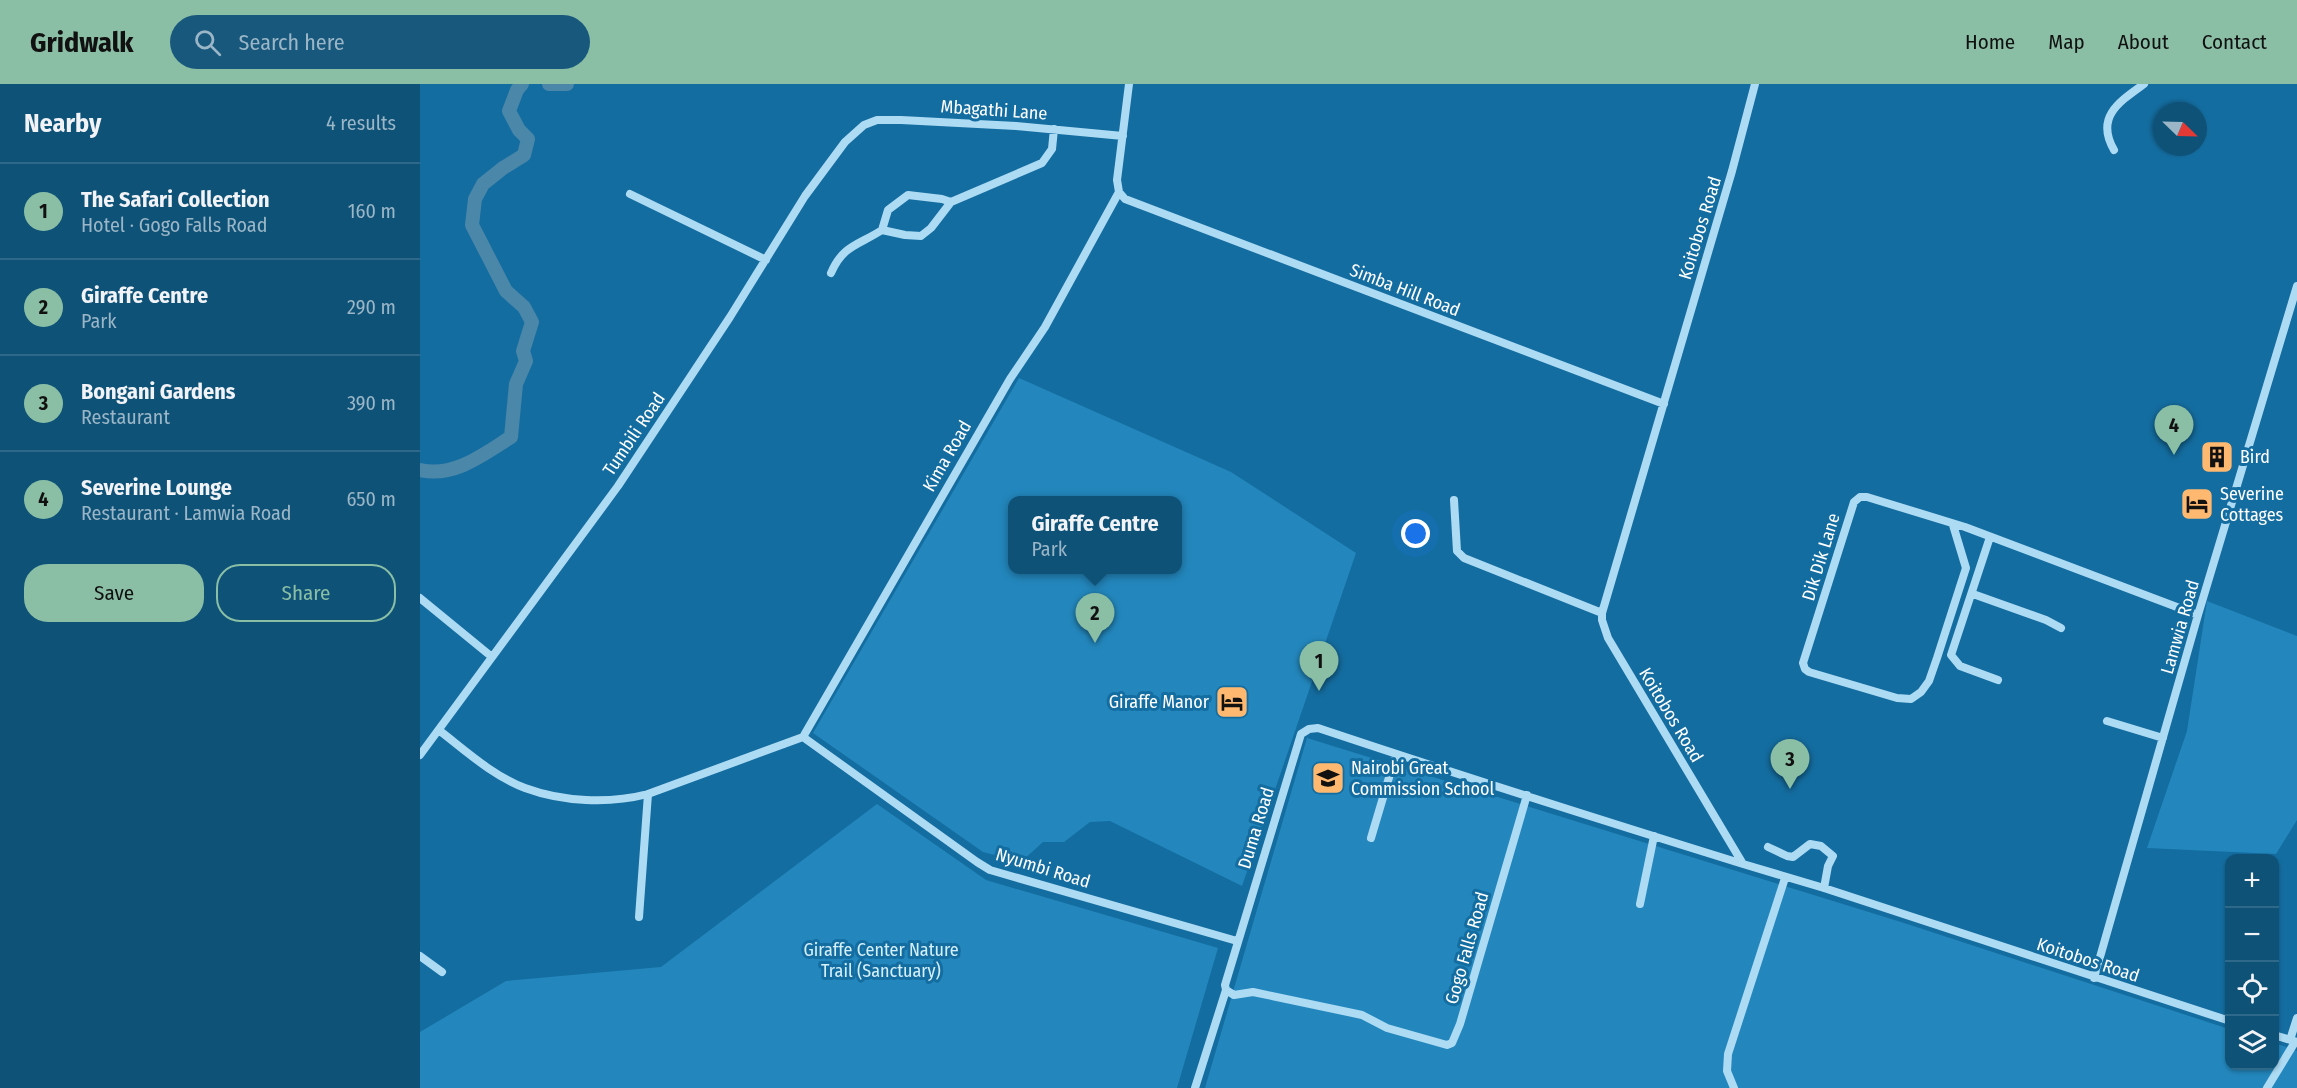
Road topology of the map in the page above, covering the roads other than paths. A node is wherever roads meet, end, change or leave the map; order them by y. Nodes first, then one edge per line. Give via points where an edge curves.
1 (1129, 84) edge
2 (1755, 84) edge
3 (2144, 84) edge
4 (864, 125) joint
5 (1054, 129) junction
6 (1123, 136) junction
7 (2114, 150) dead end
8 (1119, 192) junction
9 (630, 194) dead end
10 (951, 202) junction
11 (882, 230) junction
12 (766, 260) junction
13 (831, 273) dead end
14 (2297, 286) edge
15 (1664, 404) junction
16 (1454, 500) dead end
17 (1953, 525) junction
18 (1990, 537) junction
19 (1973, 594) junction
20 (420, 598) edge
21 (1602, 613) junction
22 (2198, 615) junction
23 (2061, 628) dead end
24 (492, 657) junction
25 (1998, 680) dead end
26 (2107, 721) dead end
27 (440, 731) junction
28 (803, 737) junction
29 (2163, 738) junction
30 (1396, 754) junction
31 (420, 755) edge
32 (648, 794) junction
33 (1527, 795) junction
34 (1654, 836) junction
35 (1371, 838) dead end
36 (1768, 847) dead end
37 (1743, 864) junction
38 (1785, 878) junction
39 (1824, 888) junction
40 (1640, 904) dead end
41 (639, 917) dead end
42 (1237, 941) junction
43 (420, 956) edge
44 (442, 972) dead end
45 (2094, 978) junction
46 (1227, 990) junction
47 (2297, 1018) edge
48 (2225, 1020) edge
49 (2279, 1036) edge
50 (2294, 1041) edge
51 (1195, 1088) edge
52 (1734, 1088) edge
53 (2267, 1088) edge

1 - 6 street
2 - 15 street, Koitobos Road
3 - 7 street via 2112,110 2107,123
4 - 5 street, Mbagathi Lane via 877,120 901,120
4 - 12 street, Tumbili Road via 805,196
5 - 6 street, Mbagathi Lane
5 - 10 street via 1052,149 1042,163
6 - 8 street
8 - 15 street, Simba Hill Road via 1136,205
8 - 28 street, Kima Road via 1045,327 1010,379
9 - 12 street
10 - 11 street via 921,236
10 - 11 street via 908,195 888,210
11 - 13 street via 844,251
12 - 24 street, Tumbili Road via 618,486
14 - 22 street, Lamwia Road
15 - 21 street, Koitobos Road
16 - 21 street via 1457,551 1464,558
17 - 17 street, Dik Dik Lane via 1867,496 1854,502 1804,669 1897,698 1911,699 1921,692 1929,681 1966,568
17 - 18 street, Dik Dik Lane
18 - 19 street
18 - 22 street, Dik Dik Lane
19 - 23 street
19 - 25 street via 1951,655 1960,666
20 - 24 street
21 - 37 street, Koitobos Road via 1608,638
22 - 29 street, Lamwia Road
24 - 27 street, Tumbili Road
26 - 29 street
27 - 31 street, Tumbili Road
27 - 32 street via 493,771 524,788 597,800 623,800
28 - 32 street
28 - 42 street, Nyumbi Road via 990,870
29 - 45 street, Lamwia Road
30 - 33 street
30 - 35 street
30 - 42 street, Duma Road via 1318,728 1301,734
32 - 41 street
33 - 34 street
33 - 46 street, Gogo Falls Road via 1452,1043 1447,1046 1387,1028 1362,1015 1253,992 1234,995
34 - 37 street
34 - 40 street
36 - 39 street via 1793,857 1810,844 1821,846 1833,856
37 - 38 street, Koitobos Road
38 - 39 street, Koitobos Road
38 - 52 street via 1728,1053 1727,1071
39 - 45 street, Koitobos Road
42 - 46 street, Duma Road
43 - 44 street
45 - 48 street, Koitobos Road
46 - 51 street, Duma Road
47 - 50 street
49 - 50 street
50 - 53 street

